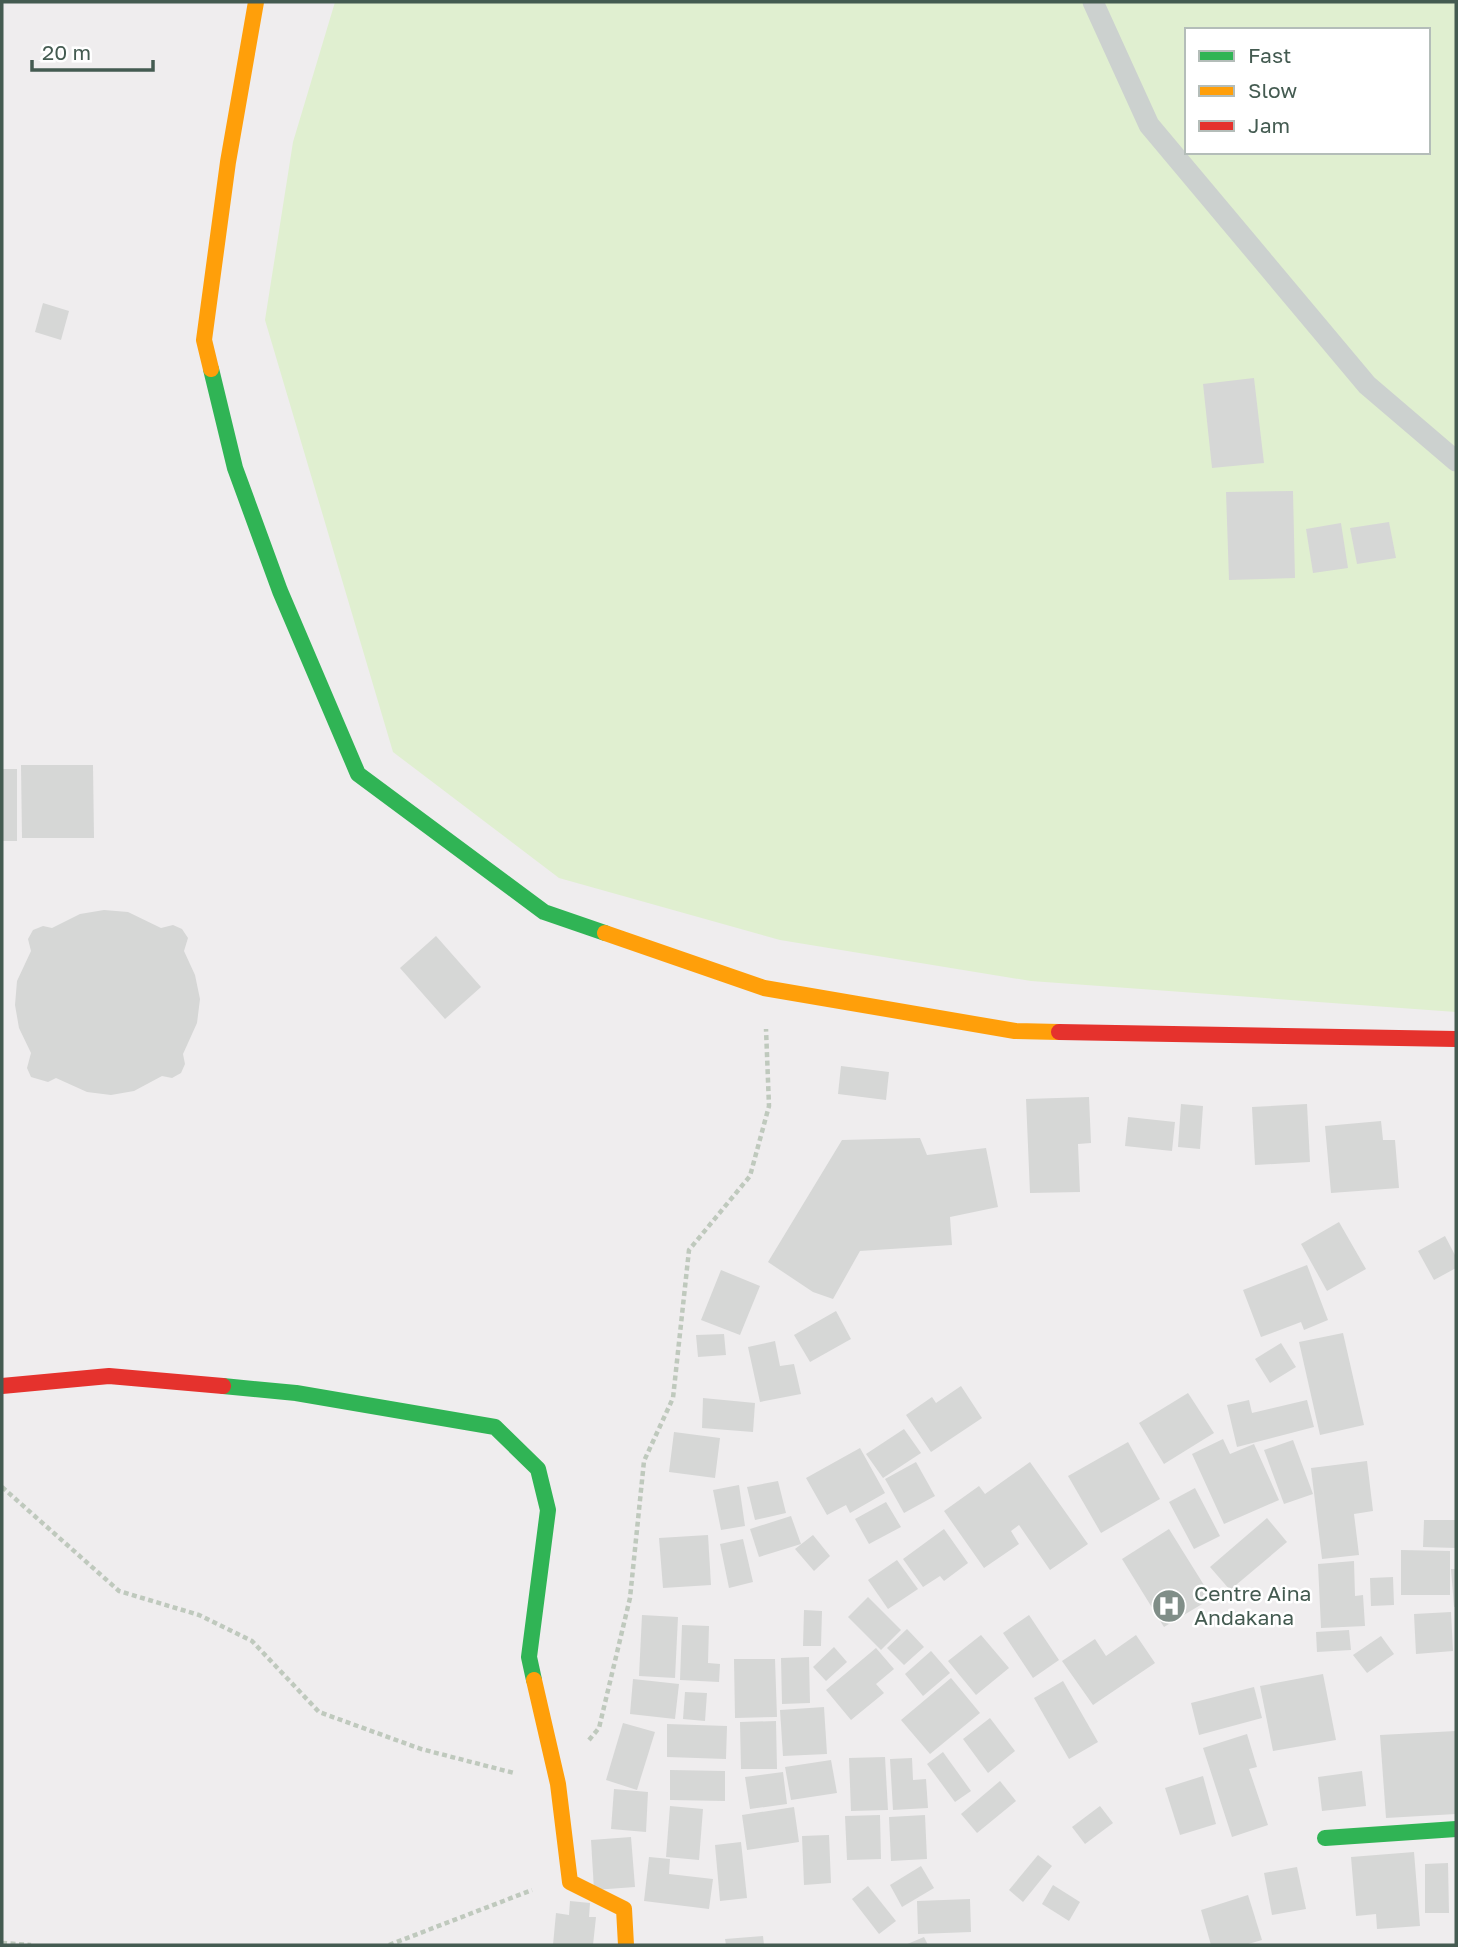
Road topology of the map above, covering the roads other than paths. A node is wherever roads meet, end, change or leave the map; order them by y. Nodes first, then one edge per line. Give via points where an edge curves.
1 (257, 2) edge
2 (1093, 2) edge
3 (1456, 461) edge
4 (1456, 1039) edge
5 (2, 1386) edge
6 (1456, 1829) edge
7 (1325, 1838) dead end
8 (626, 1945) edge

1 - 4 main road via 228,162 204,340 235,468 280,591 358,774 544,912 764,988 1015,1031
2 - 3 lane via 1149,125 1367,385
5 - 8 main road via 109,1376 296,1392 495,1427 538,1469 548,1510 529,1657 558,1784 570,1882 624,1909
6 - 7 main road

